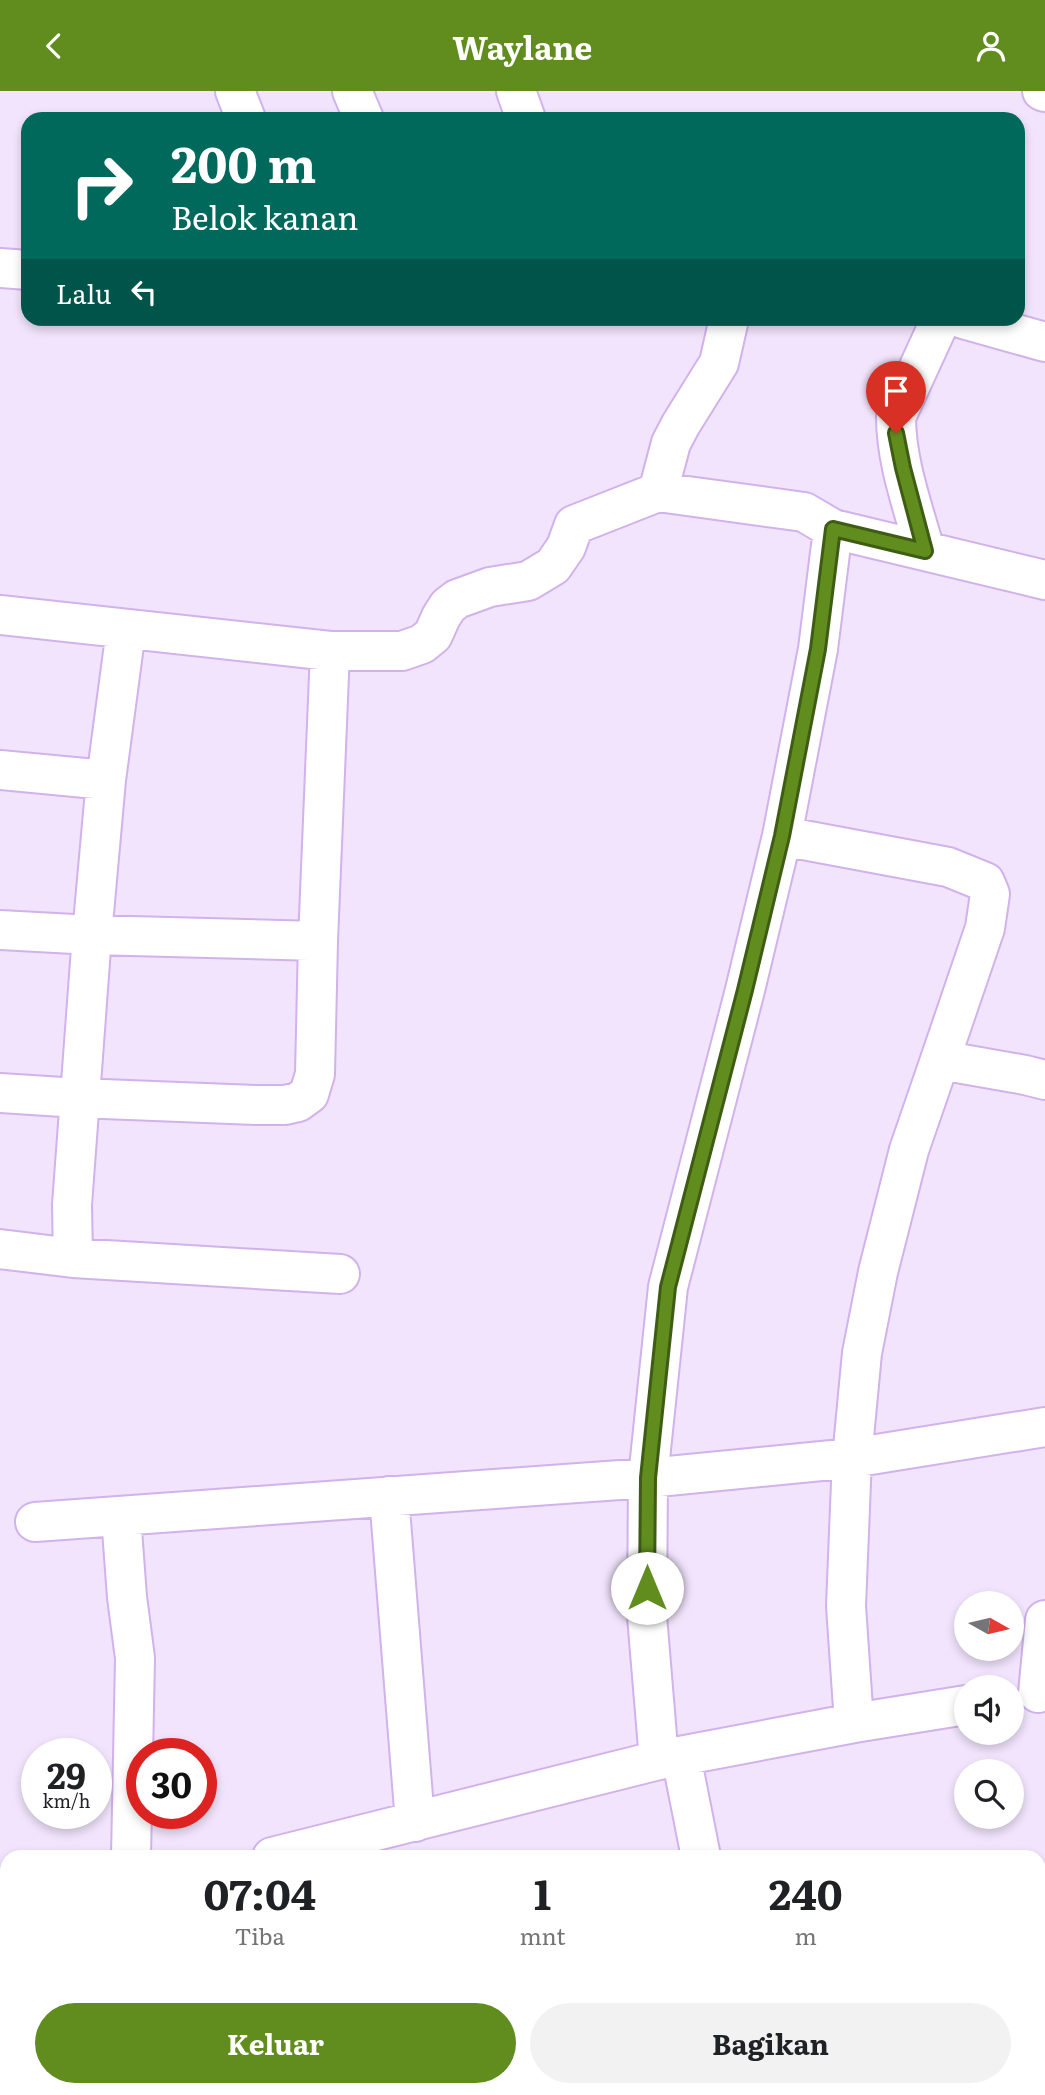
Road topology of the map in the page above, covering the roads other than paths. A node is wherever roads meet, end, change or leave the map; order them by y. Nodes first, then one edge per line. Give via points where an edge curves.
1 (234, 91) edge
2 (352, 91) edge
3 (516, 91) edge
4 (243, 112) edge
5 (361, 112) edge
6 (524, 112) edge
7 (0, 268) edge
8 (21, 270) edge
9 (727, 326) edge
10 (938, 326) edge
11 (988, 326) edge
12 (1045, 342) edge
13 (658, 492) junction
14 (833, 529) junction
15 (925, 551) junction
16 (1045, 580) edge
17 (0, 615) edge
18 (126, 630) junction
19 (330, 651) junction
20 (0, 770) edge
21 (106, 780) junction
22 (782, 836) junction
23 (0, 930) edge
24 (92, 935) junction
25 (318, 941) junction
26 (940, 1060) junction
27 (1045, 1080) edge
28 (0, 1093) edge
29 (78, 1098) junction
30 (0, 1249) edge
31 (74, 1258) junction
32 (340, 1274) dead end
33 (1045, 1427) edge
34 (852, 1458) junction
35 (648, 1478) junction
36 (389, 1496) junction
37 (121, 1516) junction
38 (35, 1522) dead end
39 (1045, 1620) edge
40 (1032, 1694) edge
41 (954, 1707) edge
42 (854, 1723) junction
43 (670, 1758) junction
44 (415, 1822) junction
45 (131, 1850) edge
46 (301, 1850) edge
47 (699, 1850) edge

1 - 4 street
2 - 5 street
3 - 6 street
7 - 8 street
9 - 13 street via 719,363 671,443
10 - 15 street via 896,417 903,468
11 - 12 street
13 - 14 street via 804,512
13 - 19 street via 574,525 553,566 528,581 490,587 457,599 422,644 402,651
14 - 15 street
14 - 22 street via 818,649
15 - 16 street
17 - 18 street
18 - 19 street
18 - 21 street
19 - 25 street
20 - 21 street
21 - 24 street
22 - 26 street via 948,867 985,882 990,894 985,928
22 - 35 street via 668,1287
23 - 24 street
24 - 25 street
24 - 29 street
25 - 29 street via 315,1075 309,1094 298,1102 256,1105
26 - 27 street
26 - 34 street via 909,1150 878,1272 862,1353
28 - 29 street
29 - 31 street
30 - 31 street
31 - 32 street
33 - 34 street
34 - 35 street
34 - 42 street via 846,1606
35 - 36 street
35 - 43 street via 647,1616
36 - 37 street
36 - 44 street
37 - 38 street
37 - 45 street via 135,1658
39 - 40 street
41 - 42 street
42 - 43 street
43 - 44 street
43 - 47 street
44 - 46 street

